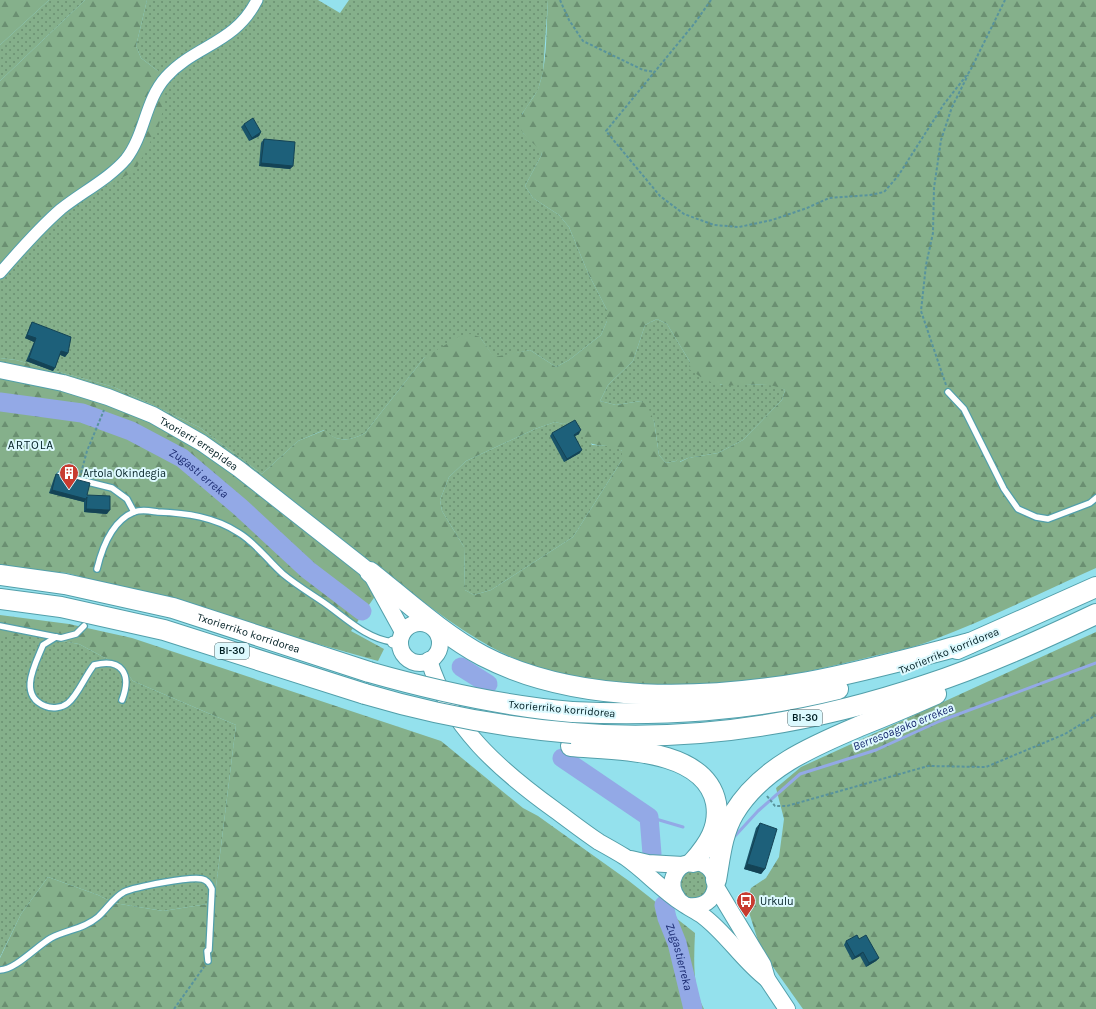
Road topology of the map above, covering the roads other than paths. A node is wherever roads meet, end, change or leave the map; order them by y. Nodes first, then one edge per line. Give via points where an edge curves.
1 (257, 0) edge
2 (0, 273) edge
3 (0, 370) edge
4 (948, 392) road end
5 (60, 475) edge
6 (1096, 498) edge
7 (134, 512) junction
8 (97, 569) dead end
9 (370, 572) junction
10 (0, 575) edge
11 (1096, 586) edge
12 (390, 588) junction
13 (0, 599) edge
14 (1096, 614) edge
15 (419, 623) junction
16 (0, 626) edge
17 (84, 626) dead end
18 (56, 637) junction
19 (399, 639) junction
20 (439, 640) junction
21 (970, 643) junction
22 (1028, 646) junction
23 (475, 651) junction
24 (429, 660) junction
25 (122, 700) dead end
26 (571, 740) junction
27 (625, 858) junction
28 (688, 864) junction
29 (716, 884) junction
30 (683, 903) junction
31 (208, 961) road end
32 (0, 970) edge
33 (767, 979) junction
34 (787, 1009) edge

1 - 2 street via 250,14 237,28 182,63 165,79 155,96 137,141 125,160 60,210
3 - 9 main road, Txorierri errepidea via 108,397 153,415 202,443 239,469
4 - 6 lane via 964,409 1004,489 1018,509 1048,519
5 - 7 lane via 112,488 127,500
7 - 8 lane via 117,526 108,538
7 - 19 lane via 145,510 184,514 226,525 253,543 282,573 310,595 358,627 386,641
9 - 12 highway
9 - 19 main road
10 - 21 highway, Txorierriko korridorea / BI-30, bridge via 65,584 173,608 369,672 482,701 572,712 690,712 792,700 908,669
11 - 21 highway, Txorierriko korridorea / BI-30
12 - 15 main road
12 - 23 highway
13 - 26 highway, BI-30, bridge via 61,607 164,630 402,705 429,718 483,732
14 - 22 highway, Txorierriko korridorea / BI-30
15 - 19 main road via 410,625
15 - 20 main road via 434,630
16 - 18 lane
17 - 18 lane via 69,637
18 - 25 lane via 43,644 32,675 30,688 35,700 50,708 64,705 72,699 94,665 109,663 121,668 125,675 126,686
19 - 24 main road via 404,655 409,660
20 - 23 highway
20 - 24 main road via 437,652
21 - 23 highway via 808,682 736,691 680,694 634,693 581,687 529,674
22 - 26 highway, Txorierriko korridorea / BI-30 via 921,687 817,716 704,732
22 - 29 highway via 936,694 800,754 776,769 756,785 734,814 727,829
24 - 27 main road via 433,676 449,705 472,739 489,757 539,799
26 - 28 highway via 664,757 698,772 715,797 717,820 709,842
27 - 28 main road via 648,863
27 - 30 main road
28 - 29 main road via 705,865 714,874
28 - 30 main road via 678,870 672,881 672,888
29 - 30 main road via 714,893 701,906
29 - 33 main road via 763,965
30 - 33 main road via 721,931
31 - 32 lane via 212,891 209,884 198,878 128,891 116,897 90,922 50,938 9,968
33 - 34 main road

